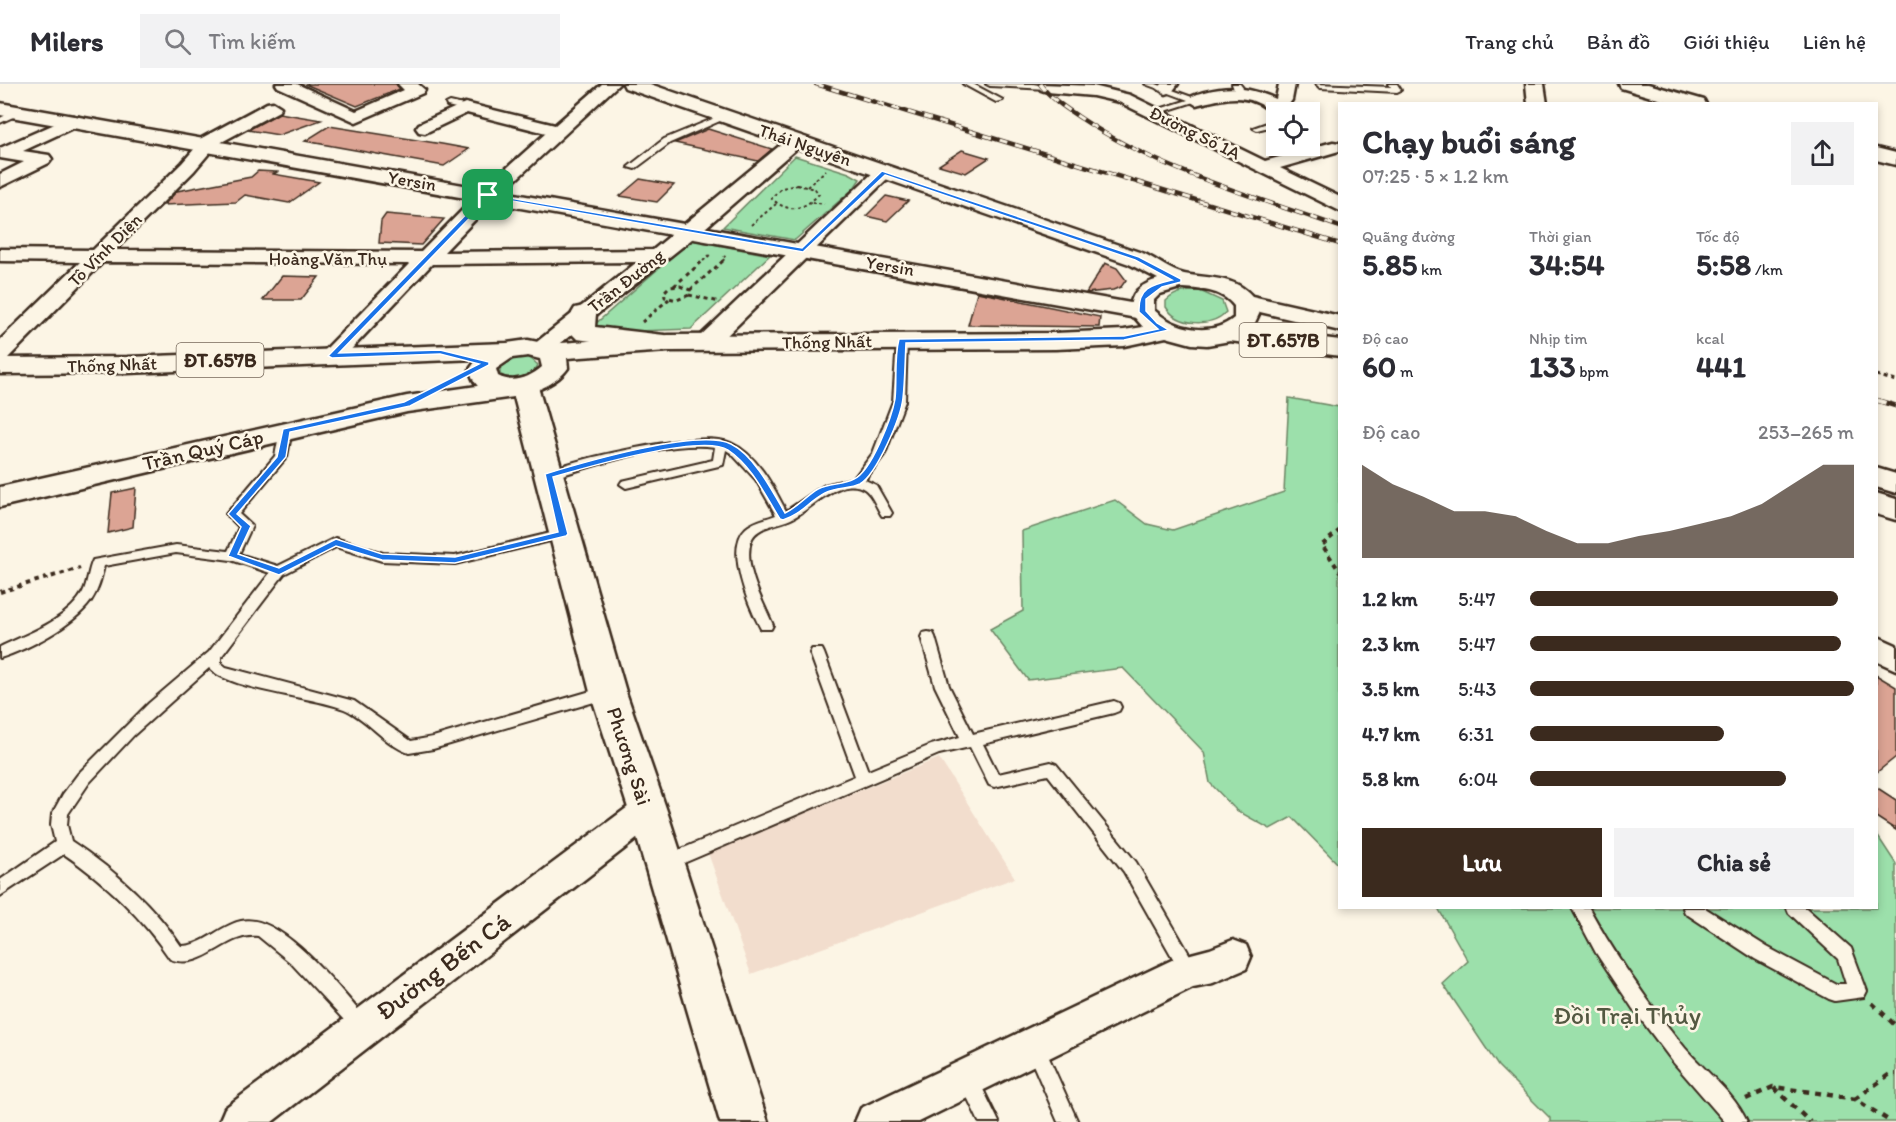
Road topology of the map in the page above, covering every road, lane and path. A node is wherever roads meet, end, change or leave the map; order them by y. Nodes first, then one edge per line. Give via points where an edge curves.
1 (284, 84) edge
2 (405, 84) edge
3 (611, 84) edge
4 (632, 84) edge
5 (966, 84) edge
6 (990, 84) edge
7 (1149, 84) edge
8 (1287, 84) edge
9 (1320, 84) edge
10 (1520, 84) edge
11 (1535, 84) edge
12 (1628, 84) edge
13 (1046, 86) edge
14 (1168, 87) edge
15 (1237, 87) edge
16 (1391, 90) edge
17 (999, 100) dead end
18 (1196, 100) junction
19 (1283, 102) edge
20 (1522, 102) edge
21 (1538, 102) edge
22 (1690, 102) edge
23 (273, 107) dead end
24 (1156, 113) junction
25 (1266, 113) edge
26 (7, 114) edge
27 (725, 117) junction
28 (73, 121) junction
29 (425, 128) dead end
30 (560, 131) junction
31 (795, 142) junction
32 (1320, 143) edge
33 (206, 144) junction
34 (1336, 147) edge
35 (2, 153) edge
36 (1878, 154) edge
37 (1896, 159) edge
38 (1264, 166) junction
39 (632, 167) dead end
40 (827, 168) dead end
41 (884, 172) junction
42 (2, 178) edge
43 (806, 187) junction
44 (488, 195) junction
45 (812, 202) junction
46 (776, 204) junction
47 (1338, 204) edge
48 (816, 212) dead end
49 (741, 223) dead end
50 (751, 225) junction
51 (760, 227) dead end
52 (690, 231) junction
53 (803, 250) junction
54 (0, 255) edge
55 (99, 255) junction
56 (657, 256) junction
57 (426, 259) junction
58 (1179, 281) junction
59 (674, 286) junction
60 (690, 290) junction
61 (1243, 301) junction
62 (1142, 312) junction
63 (584, 313) junction
64 (1338, 324) edge
65 (1165, 330) junction
66 (1227, 333) junction
67 (902, 341) junction
68 (668, 343) junction
69 (706, 343) junction
70 (1338, 348) edge
71 (543, 350) junction
72 (0, 353) edge
73 (332, 356) junction
74 (496, 357) junction
75 (0, 366) edge
76 (1878, 376) edge
77 (1896, 381) edge
78 (530, 385) junction
79 (407, 404) junction
80 (286, 430) junction
81 (721, 445) junction
82 (548, 476) junction
83 (1878, 478) edge
84 (857, 482) junction
85 (626, 484) dead end
86 (1896, 484) edge
87 (0, 497) edge
88 (1878, 504) edge
89 (1896, 510) edge
90 (886, 513) dead end
91 (783, 517) junction
92 (1338, 532) edge
93 (563, 534) junction
94 (232, 556) junction
95 (98, 563) junction
96 (1338, 569) edge
97 (279, 571) junction
98 (0, 592) edge
99 (766, 625) dead end
100 (928, 637) dead end
101 (1878, 648) edge
102 (0, 653) edge
103 (817, 653) dead end
104 (214, 656) junction
105 (1896, 659) edge
106 (608, 692) junction
107 (1114, 707) dead end
108 (971, 741) junction
109 (864, 780) junction
110 (648, 811) junction
111 (64, 845) junction
112 (664, 863) junction
113 (0, 889) edge
114 (1581, 909) edge
115 (1693, 909) edge
116 (1796, 909) edge
117 (1233, 957) dead end
118 (1189, 970) junction
119 (1858, 991) junction
120 (1896, 1026) edge
121 (362, 1027) junction
122 (1034, 1044) junction
123 (1896, 1074) edge
124 (966, 1077) junction
125 (1773, 1087) junction
126 (1855, 1099) junction
127 (1725, 1106) junction
128 (239, 1122) edge
129 (744, 1122) edge
130 (875, 1122) edge
131 (989, 1122) edge
132 (1068, 1122) edge
133 (1737, 1122) edge
134 (1810, 1122) edge
135 (1891, 1122) edge

1 - 2 street via 356,117 417,90
3 - 30 street
4 - 27 street, Thái Nguyên
5 - 17 lane
6 - 13 lane
7 - 14 lane
8 - 19 street
9 - 16 lane
10 - 20 street
11 - 21 street
12 - 22 street
13 - 24 street, Đường Số 1A via 1111,94
14 - 18 lane
15 - 18 street
15 - 25 street
18 - 24 lane
23 - 33 street, Tô Vĩnh Diện
24 - 38 street, Đường Số 1A
26 - 28 street, Yersin
27 - 31 street, Thái Nguyên
27 - 39 lane via 667,141
28 - 33 street, Yersin
28 - 35 street
29 - 30 street via 458,106
30 - 44 street
31 - 41 street, Thái Nguyên
31 - 52 street, Trần Đường
32 - 34 street
33 - 44 street, Yersin
33 - 55 street, Tô Vĩnh Diện
34 - 38 street
35 - 42 street via 43,159
36 - 37 street
38 - 47 street, Đường Số 1A
40 - 43 path
41 - 53 street
41 - 58 street, Thái Nguyên via 1137,259
43 - 45 path via 819,194
43 - 46 path via 782,188 771,198
44 - 52 street, Yersin
44 - 57 street
45 - 46 path via 792,207
45 - 48 path via 824,204
46 - 50 path
49 - 50 path
50 - 51 path
52 - 53 street, Yersin
52 - 56 street, Trần Đường
53 - 62 street, Yersin
53 - 69 street
54 - 55 street, Hoàng Văn Thụ
55 - 57 street, Hoàng Văn Thụ
55 - 72 street, Tô Vĩnh Diện
56 - 57 street, Hoàng Văn Thụ
56 - 63 street, Trần Đường
57 - 73 street
58 - 61 street, ĐT.657B via 1212,284
58 - 62 street, ĐT.657B via 1159,285 1146,294
59 - 60 path
59 - 60 path via 664,291 665,297 682,299
59 - 60 path via 711,255 726,258
61 - 64 street, ĐT.657B
61 - 66 street, ĐT.657B via 1247,318
62 - 65 street, ĐT.657B
63 - 68 street via 582,331 586,334
63 - 71 street, Trần Đường
65 - 66 street, ĐT.657B via 1203,337
65 - 67 street, Thống Nhất / ĐT.657B via 1124,338
66 - 70 street, ĐT.657B
67 - 69 street, Thống Nhất / ĐT.657B
67 - 84 lane via 899,401 879,454
68 - 69 street, Thống Nhất / ĐT.657B
68 - 71 street, Thống Nhất / ĐT.657B
68 - 78 street, Thống Nhất / ĐT.657B
71 - 74 street, Thống Nhất / ĐT.657B
71 - 78 street via 553,356 555,368
73 - 74 street, Thống Nhất / ĐT.657B via 440,352
73 - 75 street, Thống Nhất / ĐT.657B
74 - 78 street, Thống Nhất / ĐT.657B via 482,375 491,384 506,388
74 - 79 street, Trần Quý Cáp
76 - 77 path
78 - 79 street, Trần Quý Cáp
78 - 82 street, Phương Sài
79 - 80 street, Trần Quý Cáp
80 - 87 street, Trần Quý Cáp
80 - 94 lane via 281,457 232,514 246,526
81 - 82 lane via 698,443 618,455
81 - 85 lane via 719,462
81 - 91 lane via 747,462
82 - 93 street, Phương Sài
83 - 86 street
84 - 90 lane via 872,488
84 - 91 lane via 822,491 801,509
88 - 89 street
91 - 99 lane via 753,529 744,547 747,581
92 - 96 path via 1322,545
93 - 97 lane via 455,560 382,557 336,542
93 - 106 street, Phương Sài
94 - 95 lane via 176,549
94 - 97 lane
95 - 98 path
95 - 102 lane via 93,584 75,610
97 - 104 lane
100 - 108 lane via 942,686
101 - 105 street
103 - 109 lane
104 - 106 lane via 214,665 220,671 349,705 409,747
104 - 111 lane via 192,673 65,800 58,816
106 - 110 street, Phương Sài
107 - 108 lane
108 - 109 lane via 936,749
108 - 118 lane via 994,781 1051,768 1130,867
109 - 112 lane
110 - 112 street, Phương Sài
110 - 121 street, Đường Bến Cá
111 - 113 lane
111 - 121 lane via 125,890 176,953 196,952 233,931 260,928 299,959
112 - 129 street, Phương Sài
114 - 127 lane via 1622,979
115 - 119 lane via 1761,953 1835,993
116 - 119 lane via 1845,954
117 - 118 street
118 - 122 street
119 - 120 path
121 - 128 street, Đường Bến Cá
122 - 124 street
122 - 132 lane
123 - 126 path via 1890,1074
124 - 130 street
124 - 131 lane
125 - 126 path
125 - 127 path
125 - 134 path
126 - 135 path
127 - 133 lane

